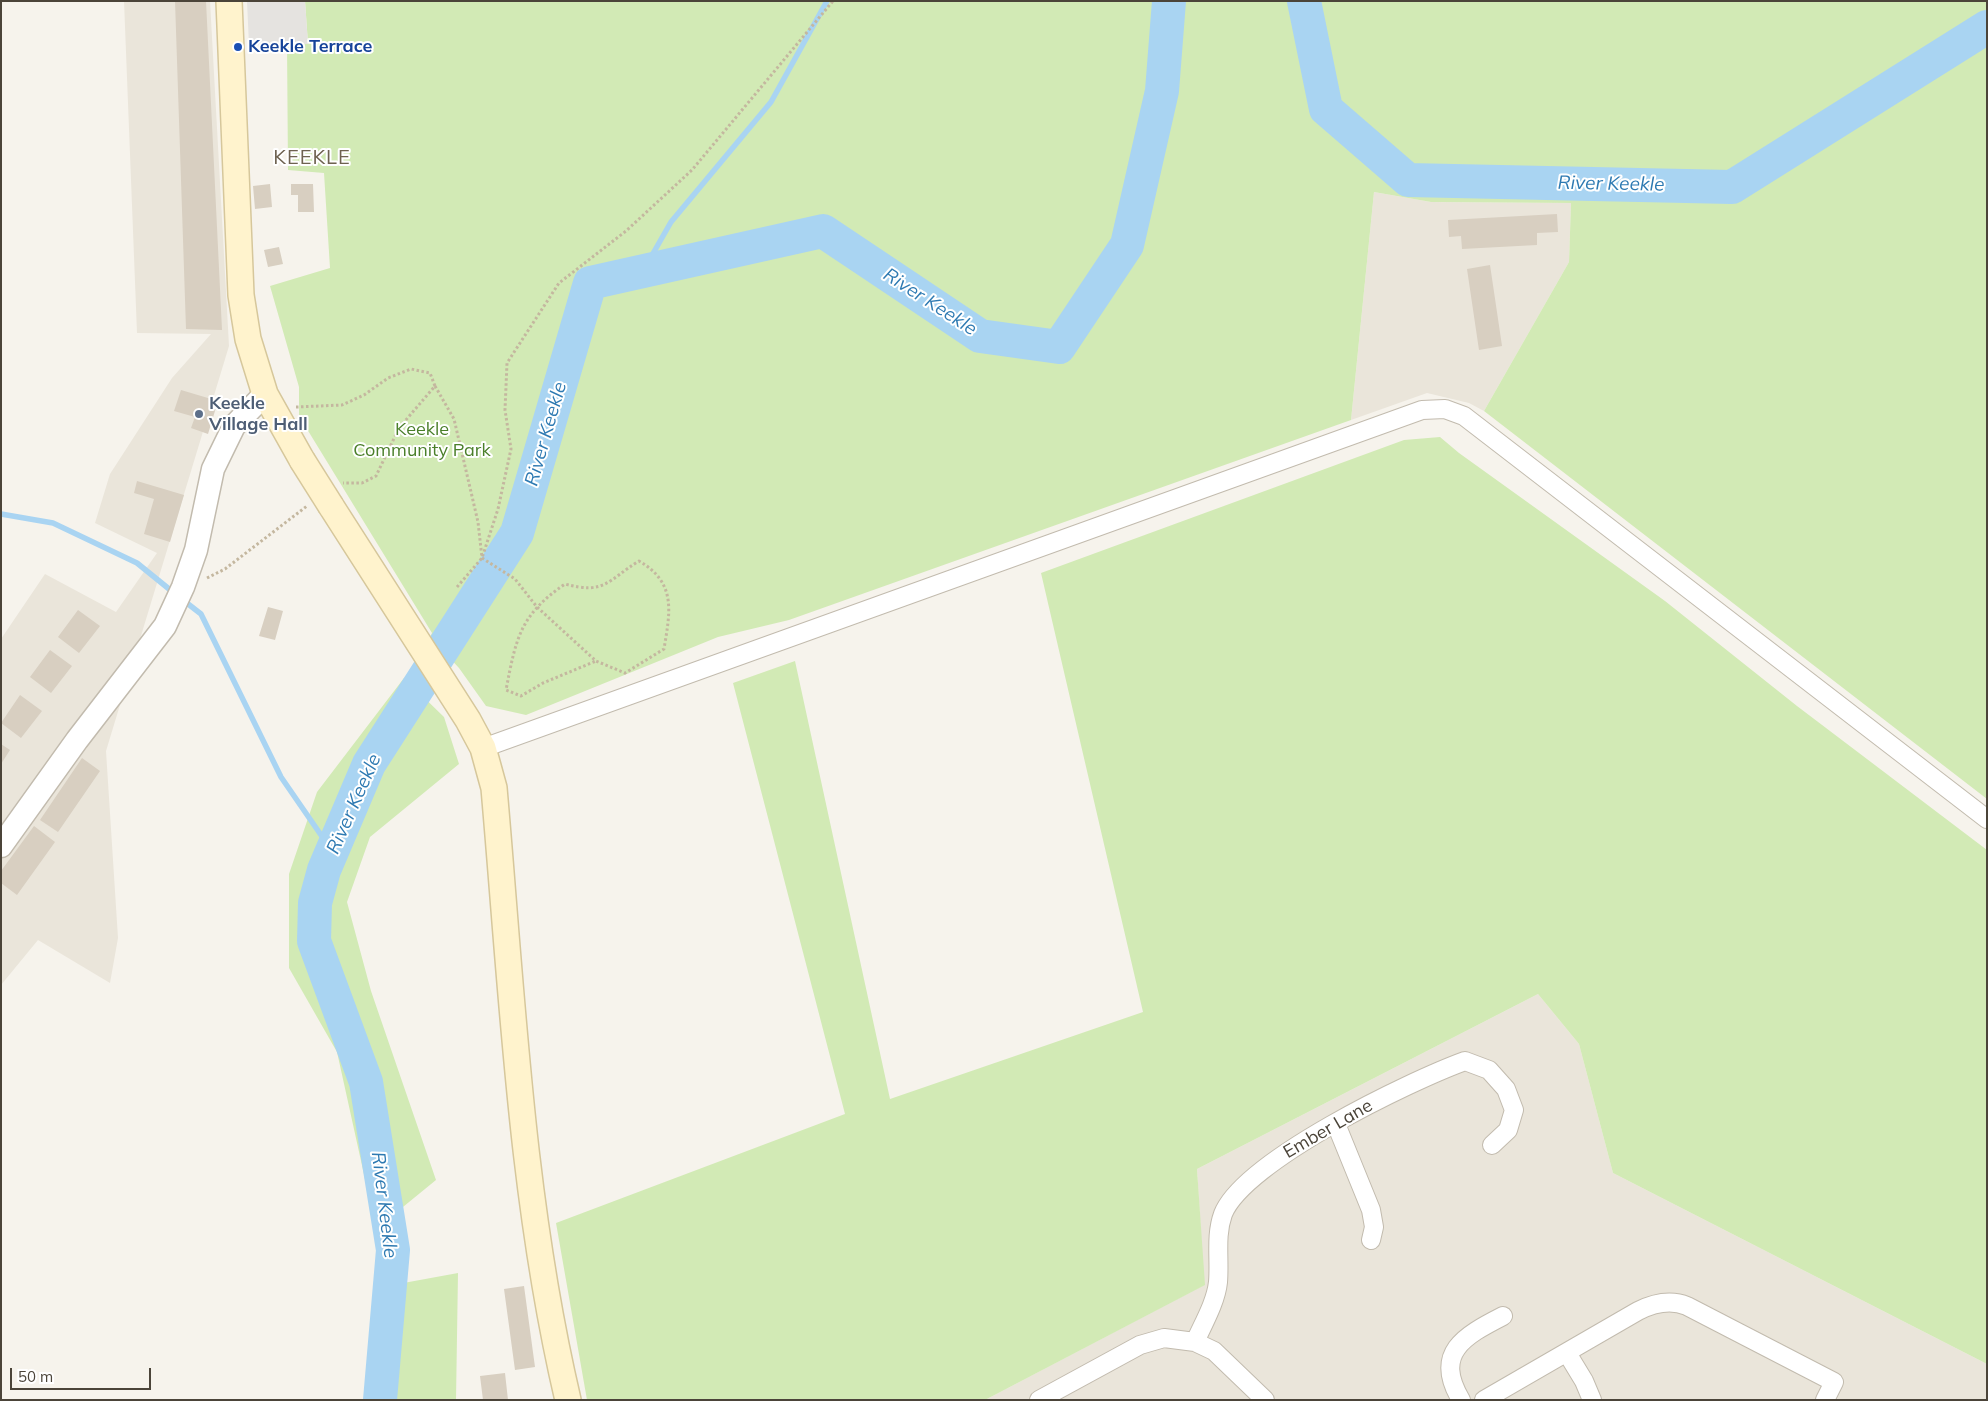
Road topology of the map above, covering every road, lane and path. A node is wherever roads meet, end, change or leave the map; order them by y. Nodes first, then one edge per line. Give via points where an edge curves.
1 (229, 1) edge
2 (833, 1) edge
3 (435, 386) junction
4 (271, 405) junction
5 (339, 482) dead end
6 (320, 506) junction
7 (482, 558) junction
8 (185, 581) junction
9 (458, 587) dead end
10 (537, 607) junction
11 (596, 661) junction
12 (483, 748) junction
13 (1987, 819) edge
14 (1, 846) edge
15 (1336, 1124) junction
16 (1492, 1145) dead end
17 (1371, 1240) dead end
18 (1503, 1316) dead end
19 (1195, 1342) junction
20 (1567, 1353) junction
21 (568, 1400) edge
22 (1039, 1400) edge
23 (1265, 1400) edge
24 (1461, 1400) edge
25 (1484, 1400) edge
26 (1592, 1400) edge
27 (1825, 1400) edge

1 - 4 main road via 241,294 248,339
2 - 7 path via 692,170 626,231 559,283 507,363 505,410 511,449 498,509
3 - 4 path via 430,374 411,369 388,378 364,395 342,405
3 - 5 path via 399,428 376,476 362,483
3 - 7 path via 457,428 478,522
4 - 6 main road, bridge via 302,460
4 - 8 street via 234,426 213,469 196,550
6 - 8 path via 225,569 202,581
6 - 12 main road via 421,647
7 - 9 path
7 - 10 path via 515,579
8 - 14 street via 165,626
10 - 11 path
10 - 11 path via 520,631 506,690 521,696
10 - 11 path via 565,584 597,589 639,561 653,569 666,585 670,613 664,650 625,673
12 - 13 street via 1413,413 1445,409 1464,416
12 - 21 main road via 494,788 536,1229 556,1350
15 - 16 street, Ember Lane via 1411,1083 1465,1061 1489,1070 1506,1089 1514,1110 1508,1130
15 - 17 street via 1371,1210 1374,1227
15 - 19 street, Ember Lane via 1284,1152 1238,1192 1224,1212 1218,1232 1218,1284
18 - 24 street via 1476,1330 1451,1356 1449,1372
19 - 22 street via 1173,1338 1148,1341
19 - 23 street via 1224,1358
20 - 25 street
20 - 26 street
20 - 27 street via 1638,1310 1675,1302 1834,1382

